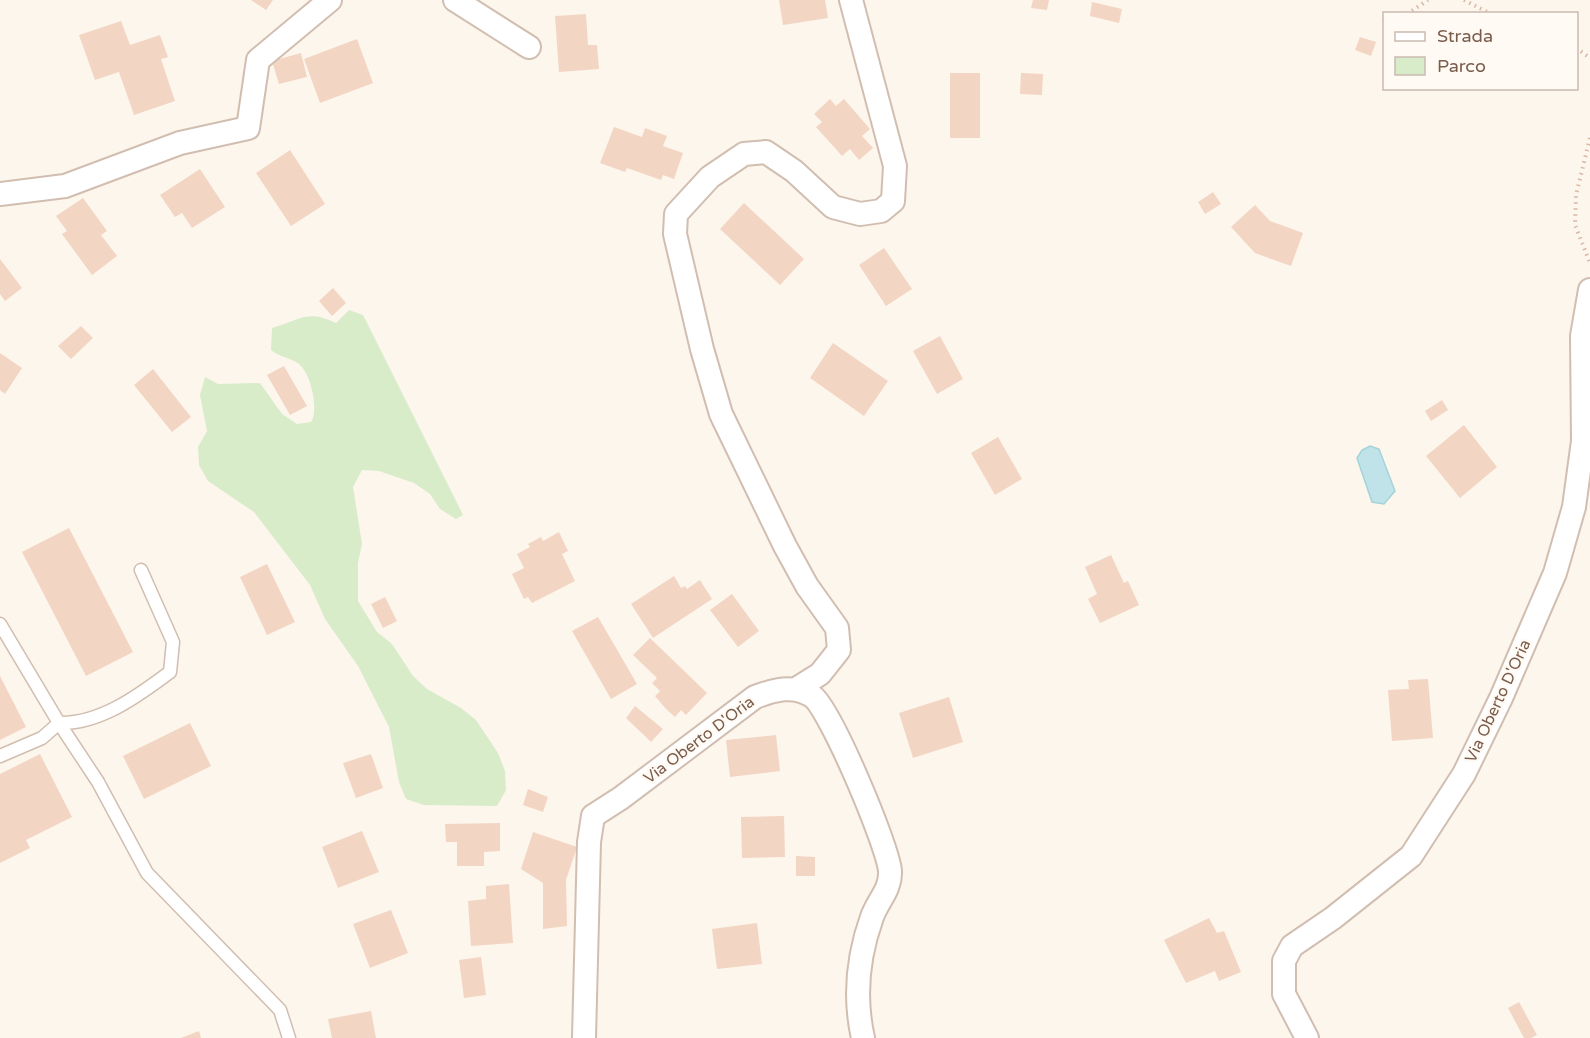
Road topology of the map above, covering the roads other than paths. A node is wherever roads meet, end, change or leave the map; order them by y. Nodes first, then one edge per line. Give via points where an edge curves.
1 (330, 0) edge
2 (455, 0) edge
3 (851, 0) edge
4 (529, 47) dead end
5 (0, 194) edge
6 (1590, 290) edge
7 (141, 570) dead end
8 (0, 624) edge
9 (796, 689) junction
10 (59, 723) junction
11 (0, 756) edge
12 (289, 1038) edge
13 (584, 1038) edge
14 (863, 1038) edge
15 (1307, 1038) edge

1 - 5 street via 258,60 248,128 180,142 65,186
2 - 4 street
3 - 9 street via 895,166 893,201 881,212 860,214 833,207 794,171 766,152 744,154 711,177 676,214 675,234 721,414 785,546 837,628 839,650 820,674
6 - 15 street, Via Oberto D'Oria via 1582,336 1583,441 1574,507 1555,573 1464,774 1412,856 1292,946 1284,962 1284,994
7 - 10 lane via 173,642 170,672 106,713 78,723
8 - 10 lane
9 - 13 street, Via Oberto D'Oria via 776,689 755,697 593,816
9 - 14 street via 814,697 845,750 890,870 888,889 872,915 858,977 857,1011
10 - 11 lane via 42,738
10 - 12 lane via 98,782 147,873 280,1010

